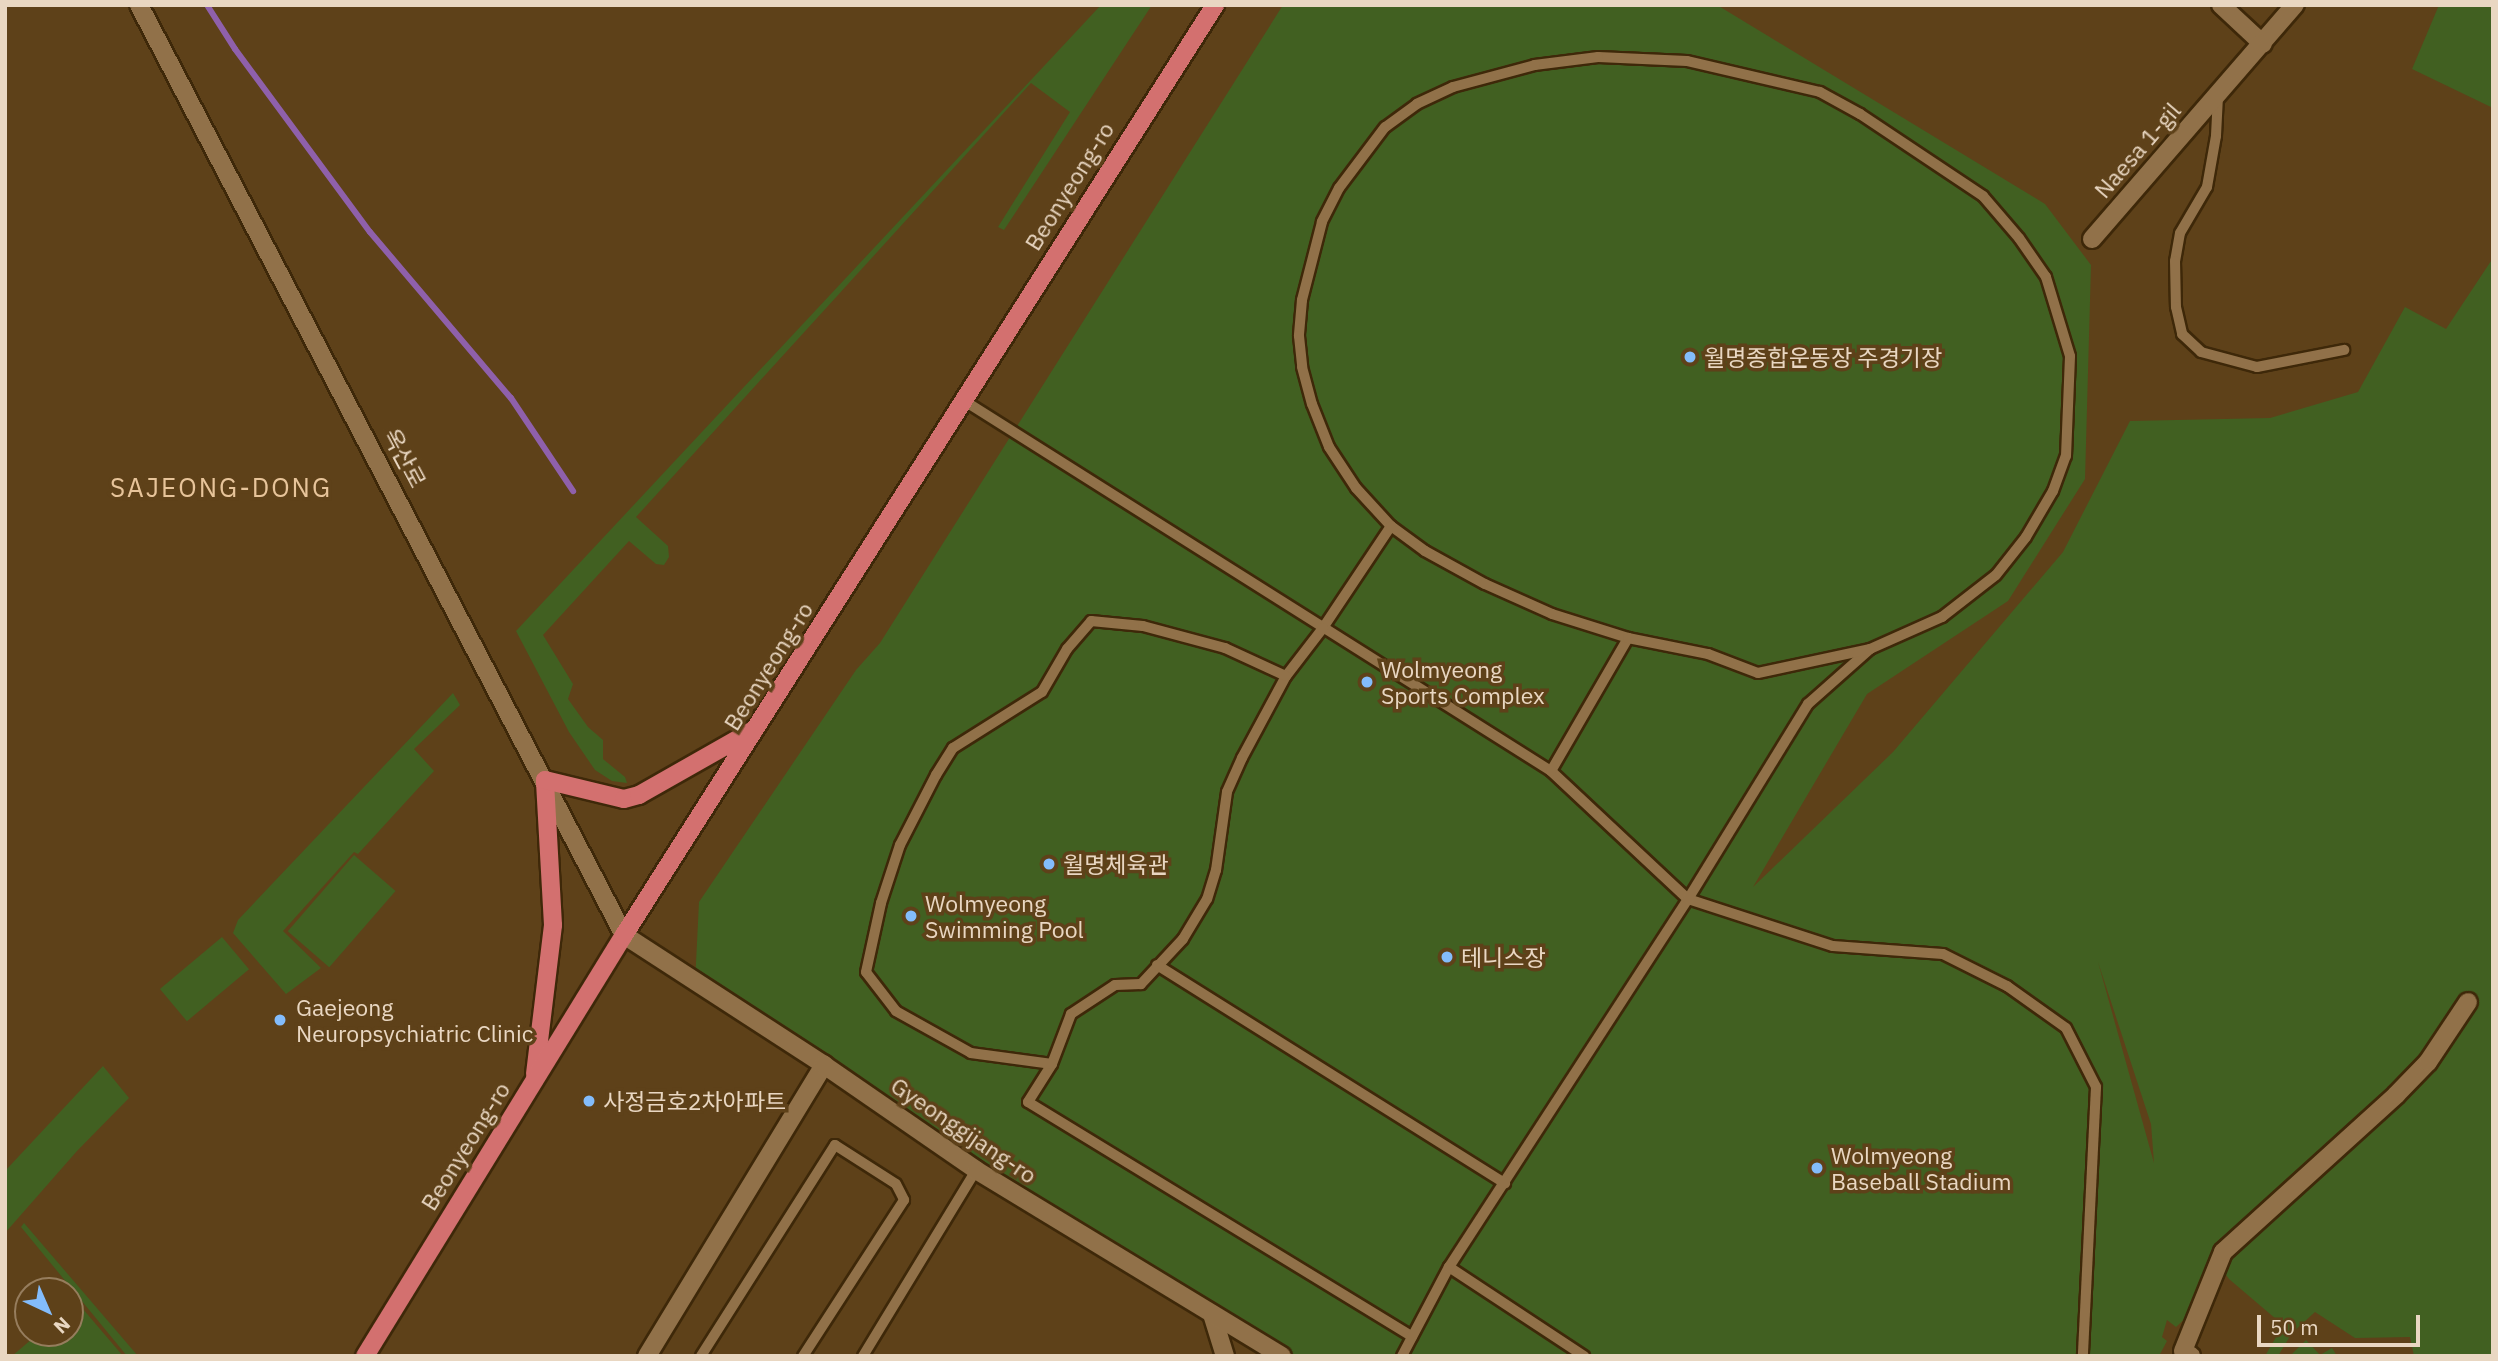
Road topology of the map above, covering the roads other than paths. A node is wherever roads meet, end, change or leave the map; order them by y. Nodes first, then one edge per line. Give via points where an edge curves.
1 (139, 5) edge
2 (1215, 5) edge
3 (2295, 5) edge
4 (2222, 6) edge
5 (2263, 44) junction
6 (2218, 93) junction
7 (2092, 239) dead end
8 (2344, 350) dead end
9 (963, 400) junction
10 (1391, 526) junction
11 (1324, 628) junction
12 (1628, 638) junction
13 (1870, 649) junction
14 (1286, 676) junction
15 (758, 727) junction
16 (1551, 771) junction
17 (545, 780) junction
18 (1688, 899) junction
19 (624, 935) junction
20 (1157, 965) junction
21 (2468, 1002) dead end
22 (1052, 1064) junction
23 (824, 1065) junction
24 (535, 1081) junction
25 (976, 1170) junction
26 (1505, 1183) junction
27 (1449, 1267) junction
28 (1212, 1314) junction
29 (1412, 1336) junction
30 (365, 1356) edge
31 (647, 1356) edge
32 (701, 1356) edge
33 (803, 1356) edge
34 (863, 1356) edge
35 (1225, 1356) edge
36 (1282, 1356) edge
37 (1402, 1356) edge
38 (1584, 1356) edge
39 (2083, 1356) edge
40 (2191, 1356) edge

1 - 17 street, 옥산로
2 - 9 main road, Beonyeong-ro
3 - 5 street, Naesa 1-gil
4 - 5 street
5 - 6 street, Naesa 1-gil
6 - 7 street, Naesa 1-gil
6 - 8 lane, Naesa 1-gil via 2207,187 2180,233 2175,261 2182,334 2201,352 2257,367
9 - 11 lane
9 - 15 main road, Beonyeong-ro
10 - 11 lane
10 - 12 lane via 1485,584 1552,614
10 - 13 lane via 1356,488 1329,447 1308,392 1299,336 1302,300 1322,222 1339,188 1385,127 1453,87 1564,60 1686,61 1782,82 1820,92 1860,114 1983,196 2046,277 2070,356 2066,456 2053,491 2026,537 1996,575 1942,617
11 - 14 lane
11 - 16 lane
12 - 13 lane via 1708,654 1758,673
12 - 16 lane
13 - 18 lane via 1808,704
14 - 20 lane via 1227,792 1216,870 1207,899 1184,939
14 - 22 lane via 1225,648 1143,626 1091,621 1067,649 1042,692 953,748 936,775 900,845 866,972 895,1011 971,1053
15 - 17 main road via 639,795 624,799
15 - 19 main road, Beonyeong-ro
16 - 18 lane
17 - 19 street, 옥산로
17 - 24 main road via 554,925
18 - 26 lane
18 - 39 lane via 1833,946 1943,954 2007,986 2066,1028 2096,1087
19 - 23 street, Gyeonggijang-ro
19 - 24 main road, Beonyeong-ro
20 - 22 lane via 1141,984 1115,985 1071,1014
20 - 26 lane
21 - 40 street via 2428,1062 2396,1096 2223,1252 2183,1351
22 - 29 lane via 1028,1102
23 - 25 street, Gyeonggijang-ro
23 - 31 street
24 - 30 main road, Beonyeong-ro
25 - 28 street, Gyeonggijang-ro
25 - 34 lane
26 - 27 lane
27 - 29 lane
27 - 38 lane
28 - 35 street
28 - 36 street, Gyeonggijang-ro
29 - 37 lane
32 - 33 lane via 835,1145 896,1184 904,1200

